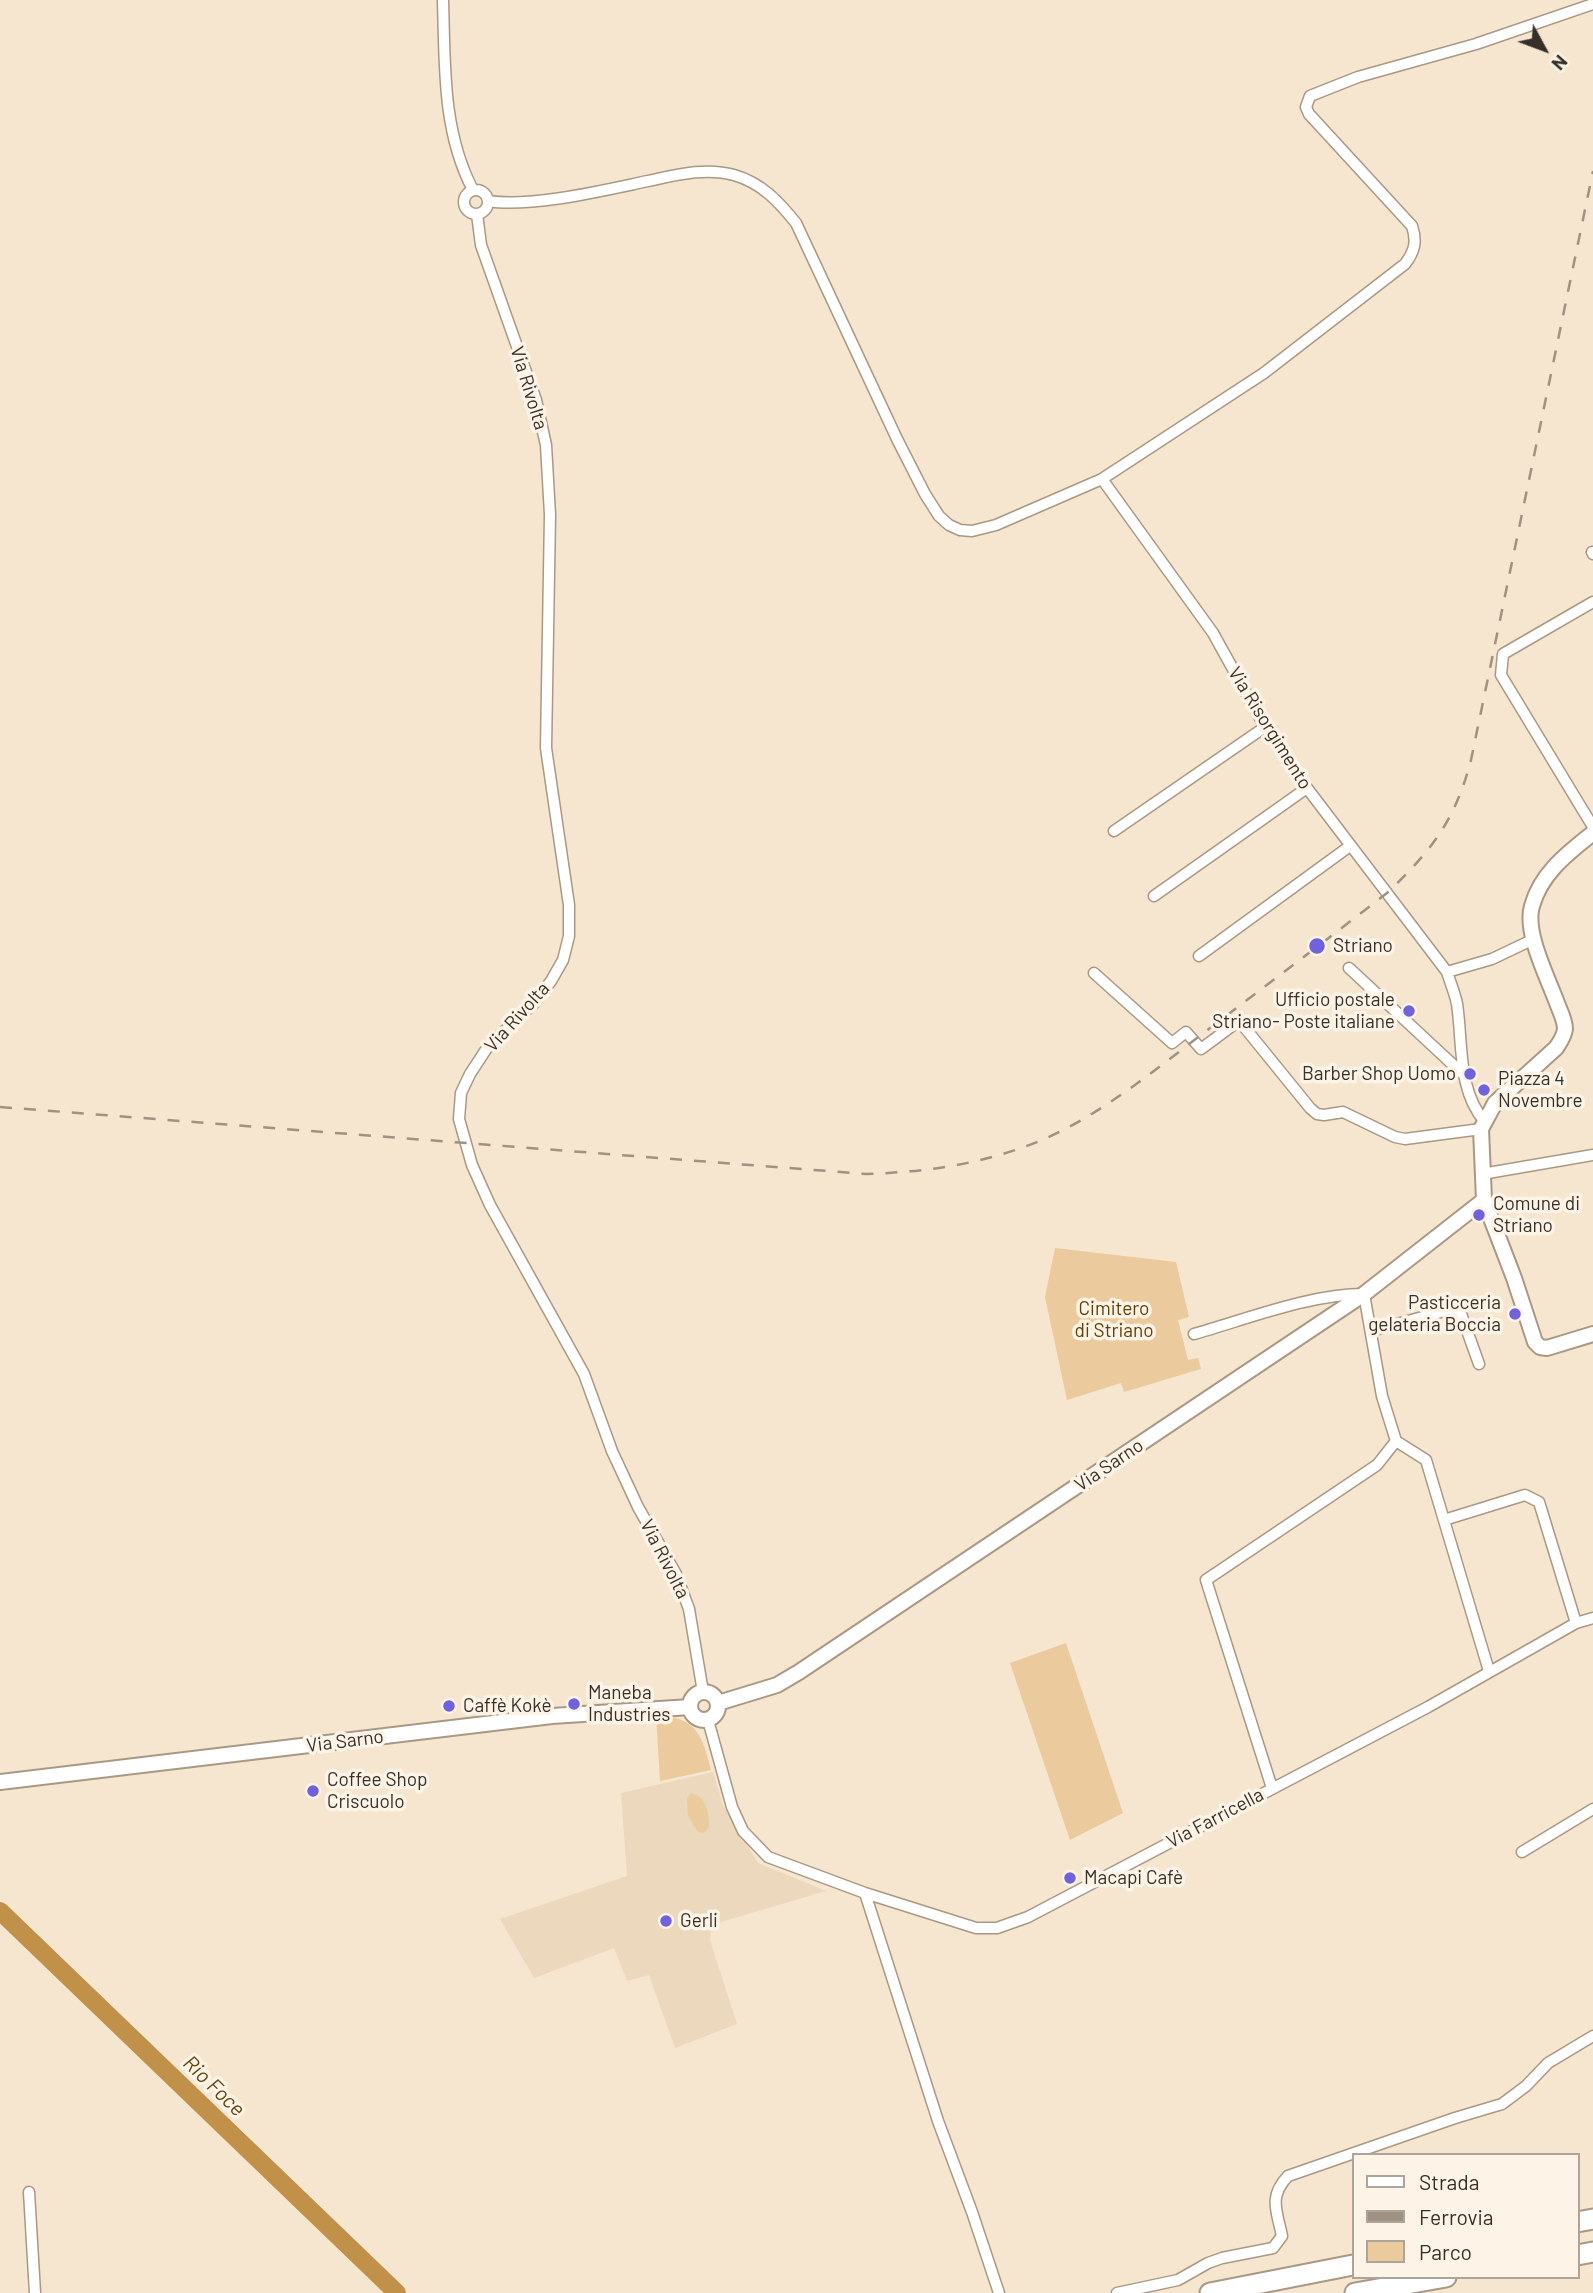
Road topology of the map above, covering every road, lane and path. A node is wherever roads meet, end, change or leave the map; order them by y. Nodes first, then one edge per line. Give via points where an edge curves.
1 (443, 0) edge
2 (1593, 4) edge
3 (473, 190) junction
4 (488, 201) junction
5 (477, 214) junction
6 (1102, 479) junction
7 (1593, 601) edge
8 (1265, 727) junction
9 (1307, 789) junction
10 (1593, 827) edge
11 (1114, 831) dead end
12 (1593, 833) edge
13 (1350, 846) junction
14 (1154, 896) dead end
15 (1534, 939) junction
16 (1199, 956) dead end
17 (1349, 968) dead end
18 (1447, 972) junction
19 (1094, 974) dead end
20 (1463, 1074) junction
21 (1483, 1125) junction
22 (1593, 1155) edge
23 (1482, 1174) junction
24 (1484, 1200) junction
25 (1364, 1294) junction
26 (1371, 1331) junction
27 (1194, 1334) dead end
28 (1593, 1334) edge
29 (1479, 1364) dead end
30 (1396, 1440) junction
31 (1444, 1520) junction
32 (1593, 1618) edge
33 (1576, 1623) junction
34 (1489, 1671) junction
35 (703, 1692) junction
36 (718, 1703) junction
37 (690, 1707) junction
38 (708, 1720) junction
39 (0, 1782) edge
40 (1272, 1788) junction
41 (1593, 1810) edge
42 (1521, 1852) dead end
43 (865, 1893) junction
44 (1593, 2036) edge
45 (1354, 2153) edge
46 (1352, 2154) edge
47 (29, 2192) dead end
48 (1352, 2265) edge
49 (1434, 2279) edge
50 (35, 2293) edge
51 (999, 2293) edge
52 (1117, 2293) edge
53 (1210, 2293) edge
54 (1354, 2293) edge

1 - 3 street via 448,113
2 - 6 street via 1310,96 1309,114 1412,226 1412,256 1264,373
3 - 4 street via 484,192
3 - 5 street via 464,202 466,209
4 - 5 street via 485,210
4 - 6 street via 520,202 703,172 733,174 749,181 776,198 796,223 897,439 933,508 948,525 960,530 984,529
5 - 35 street, Via Rivolta via 481,245 536,400 546,445 550,515 546,748 569,905 569,936 551,981 487,1048 470,1074 461,1093 459,1119 490,1205 584,1374 612,1451 676,1574 690,1609
6 - 8 street, Via Risorgimento via 1213,634
7 - 10 street via 1503,654 1500,675
8 - 9 street, Via Risorgimento
8 - 11 street
9 - 13 street, Via Risorgimento
9 - 14 street
12 - 15 main road via 1559,861 1541,888 1532,906
13 - 16 street
13 - 18 street, Via Risorgimento
15 - 18 street via 1492,959
15 - 21 main road via 1564,1023 1563,1038 1496,1103
17 - 20 street
18 - 20 street, Via Risorgimento via 1457,1001
19 - 21 street via 1172,1043 1186,1032 1201,1049 1241,1023 1317,1114 1343,1112 1405,1139
20 - 21 street, Via Risorgimento
21 - 23 main road, Via Risorgimento
22 - 23 street
23 - 24 main road, Via Risorgimento
24 - 25 main road, Via Sarno
24 - 28 main road, Via Risorgimento via 1535,1342 1547,1348
25 - 26 street
25 - 27 street via 1317,1299
25 - 36 main road, Via Sarno via 799,1672 777,1685
26 - 29 street via 1452,1309 1460,1311
26 - 30 street via 1382,1396
30 - 31 street via 1426,1460
30 - 40 street via 1377,1465 1206,1580
31 - 33 street via 1525,1494 1539,1502
31 - 34 street
32 - 33 street, Via Farricella
33 - 34 street, Via Farricella
34 - 40 street, Via Farricella
35 - 36 main road
35 - 37 main road via 692,1699
36 - 38 main road via 718,1712
37 - 38 main road via 696,1718
37 - 39 main road, Via Sarno via 552,1716
38 - 43 street, Via Farricella via 732,1807 751,1840 768,1857
40 - 43 street, Via Farricella via 1028,1917 997,1928 976,1928
41 - 42 street
43 - 51 street
44 - 45 street via 1548,2063 1502,2104
46 - 52 street via 1288,2176 1278,2186 1275,2194 1282,2236 1273,2248 1215,2260 1178,2280
47 - 50 street
48 - 53 highway
49 - 54 highway

